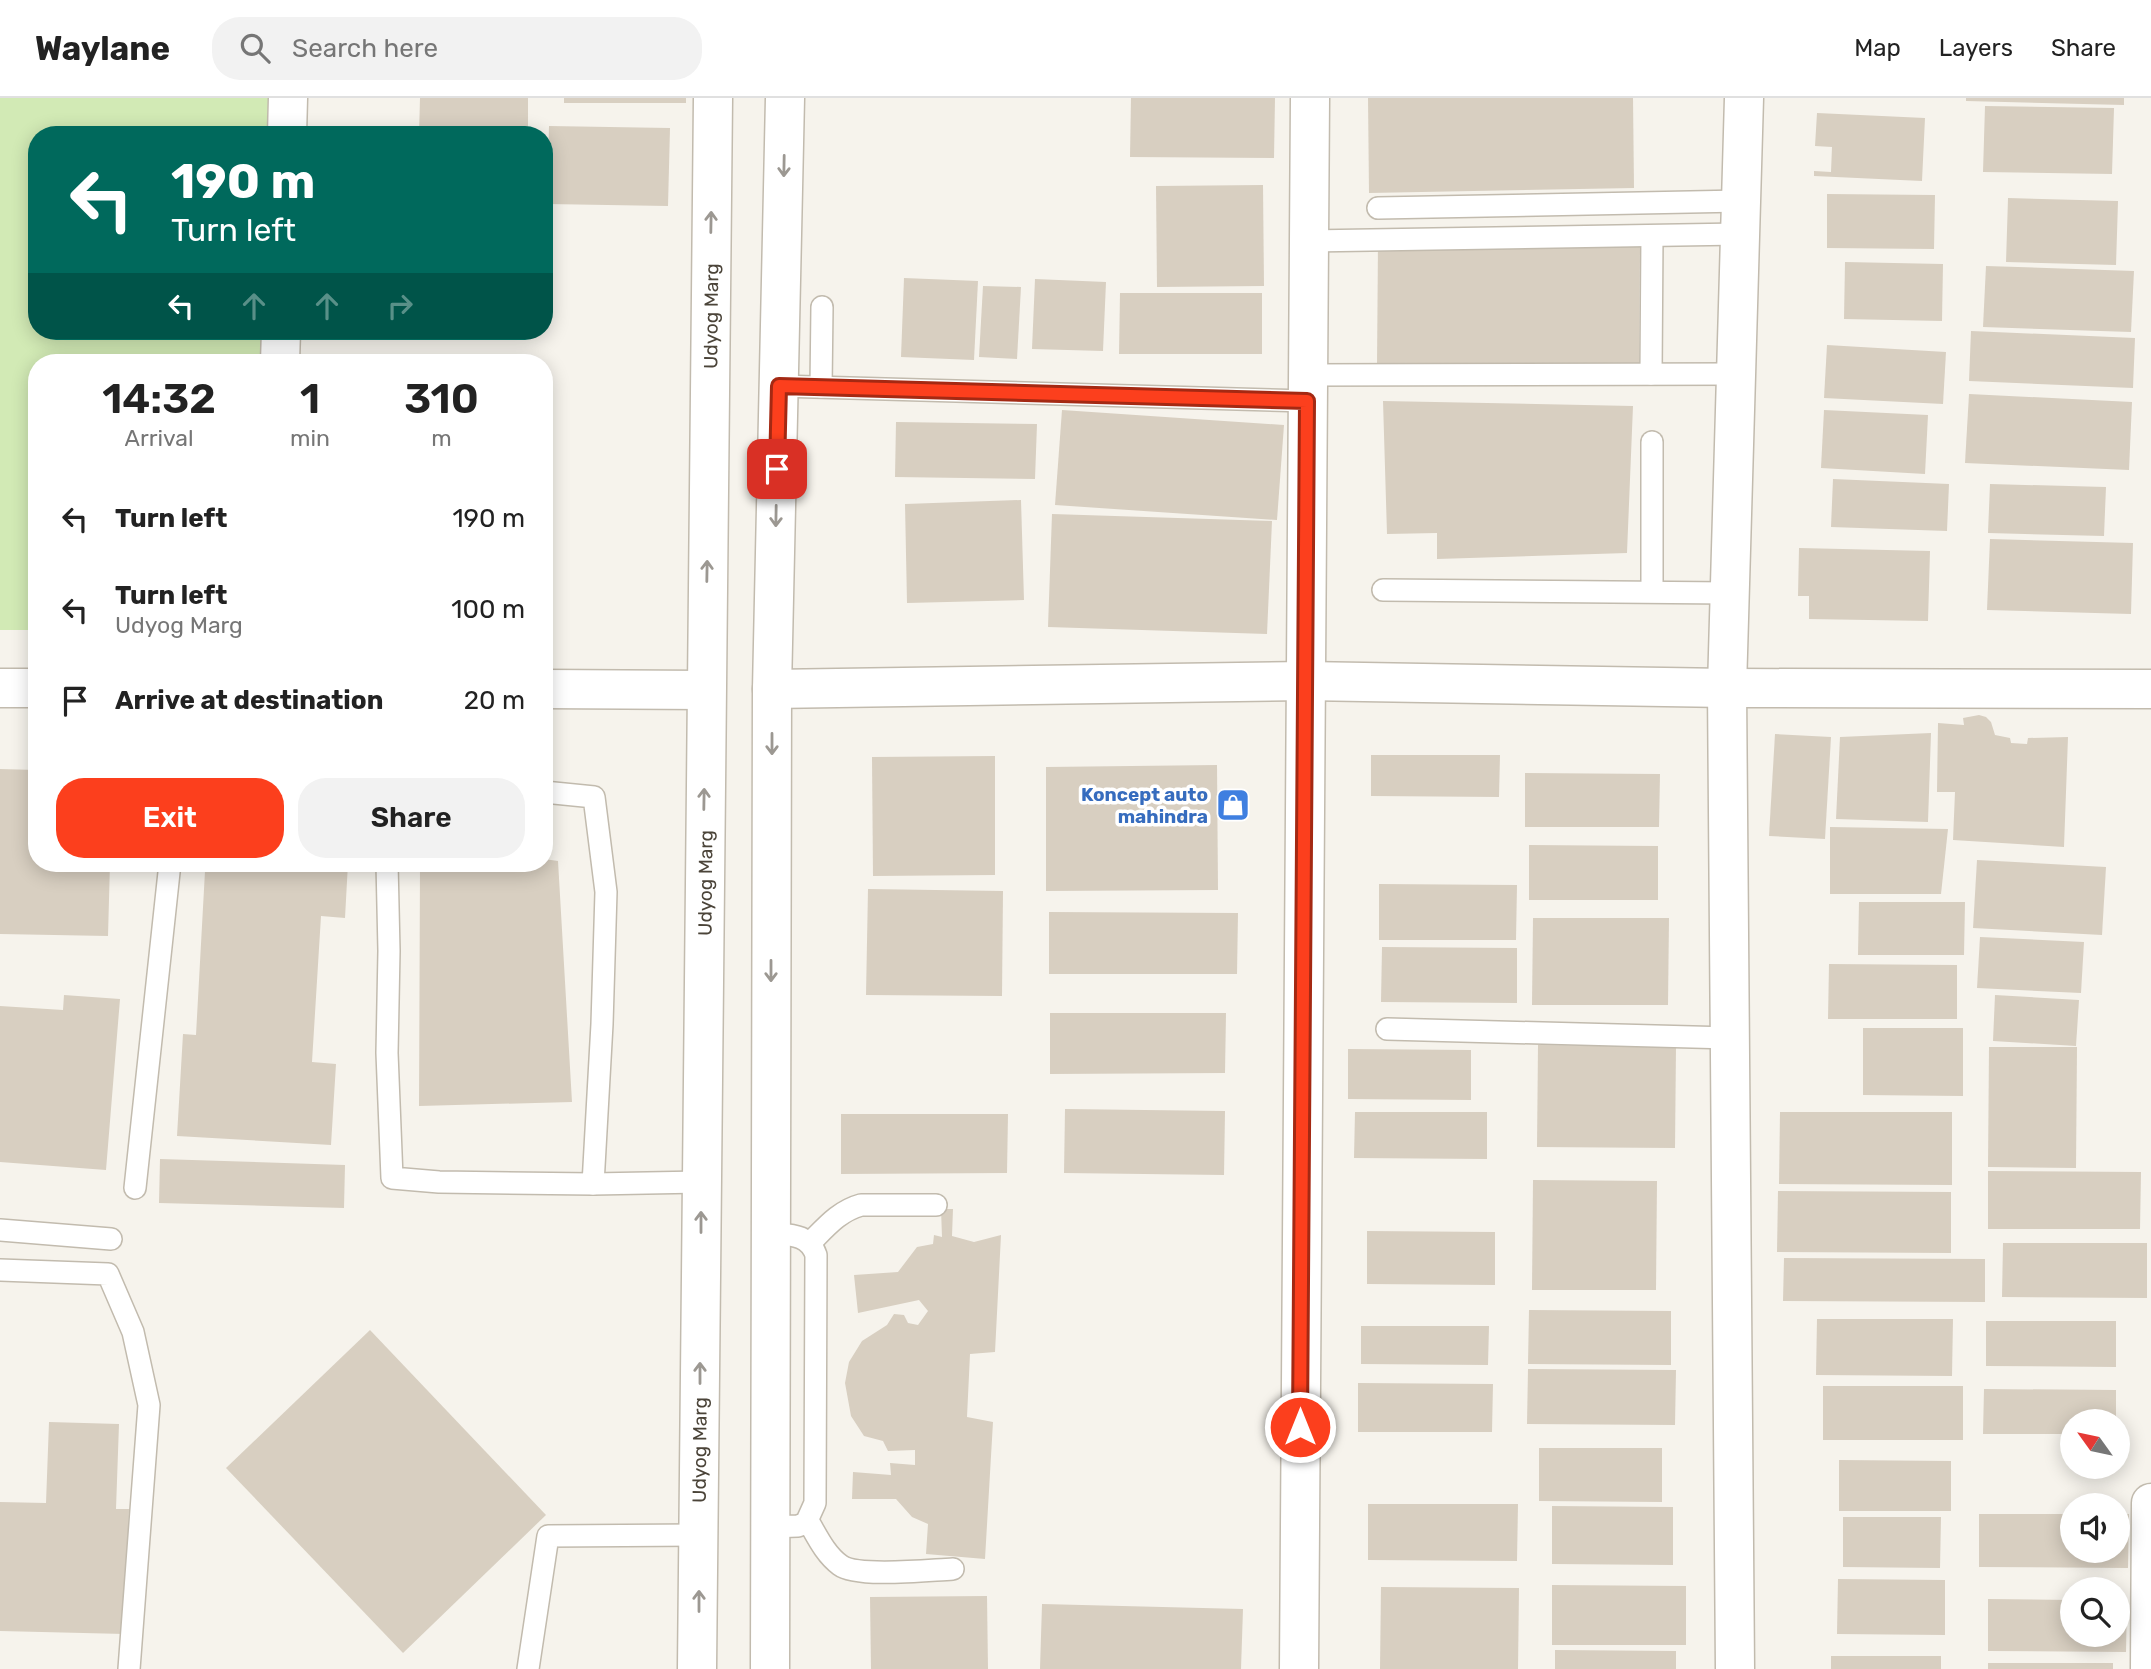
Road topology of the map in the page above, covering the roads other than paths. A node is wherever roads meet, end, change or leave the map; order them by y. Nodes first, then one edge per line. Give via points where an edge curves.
1 (288, 98) edge
2 (713, 98) edge
3 (785, 98) edge
4 (1310, 98) edge
5 (1744, 98) edge
6 (287, 126) edge
7 (1378, 208) dead end
8 (1741, 217) junction
9 (1652, 236) junction
10 (1309, 241) junction
11 (822, 307) dead end
12 (1651, 374) junction
13 (1736, 374) junction
14 (779, 386) junction
15 (821, 387) junction
16 (1308, 388) junction
17 (1652, 442) dead end
18 (1383, 590) dead end
19 (1652, 591) junction
20 (1730, 593) junction
21 (1305, 681) junction
22 (0, 688) edge
23 (28, 688) edge
24 (1727, 688) junction
25 (553, 689) edge
26 (772, 689) junction
27 (2151, 689) edge
28 (705, 690) junction
29 (553, 793) edge
30 (169, 872) edge
31 (387, 872) edge
32 (1387, 1029) dead end
33 (1730, 1038) junction
34 (701, 1182) junction
35 (593, 1184) junction
36 (135, 1188) dead end
37 (936, 1205) dead end
38 (0, 1230) edge
39 (771, 1234) junction
40 (111, 1239) dead end
41 (810, 1243) junction
42 (0, 1270) edge
43 (2151, 1503) edge
44 (808, 1521) junction
45 (770, 1527) junction
46 (699, 1535) junction
47 (953, 1570) dead end
48 (697, 1665) edge
49 (129, 1669) edge
50 (527, 1669) edge
51 (770, 1669) edge
52 (1299, 1669) edge
53 (1735, 1669) edge
54 (2151, 1669) edge

1 - 6 street
28 -> 2 street, Udyog Marg
3 -> 14 street
4 - 10 street
5 - 8 street
7 - 8 lane
8 - 9 lane
8 - 13 street
9 - 10 lane
9 - 12 lane
10 - 16 street
11 - 15 lane
12 - 13 lane
12 - 16 lane
13 - 20 street
14 - 15 lane
14 -> 26 street
15 - 16 lane
16 - 21 street
17 - 19 lane
18 - 19 lane
19 - 20 lane
20 - 24 street
21 - 24 street
21 - 26 street
21 - 52 street
22 - 23 street
24 - 27 street
24 - 33 street
25 - 28 street
26 -> 39 street
34 -> 28 street, Udyog Marg
29 - 35 lane via 594,797 606,892
30 - 36 lane
31 - 35 lane via 392,1178
32 - 33 lane
33 - 53 street
34 - 35 lane
46 -> 34 street, Udyog Marg
37 - 41 lane via 852,1207
38 - 40 lane
39 - 41 lane via 798,1236
39 - 45 street
41 - 44 lane via 816,1255 815,1503
42 - 49 lane via 108,1274 133,1332 149,1405
43 - 54 street
44 - 45 lane
44 - 47 lane via 831,1557 849,1570
45 - 51 street
48 -> 46 street, Udyog Marg
46 - 50 lane via 548,1536

